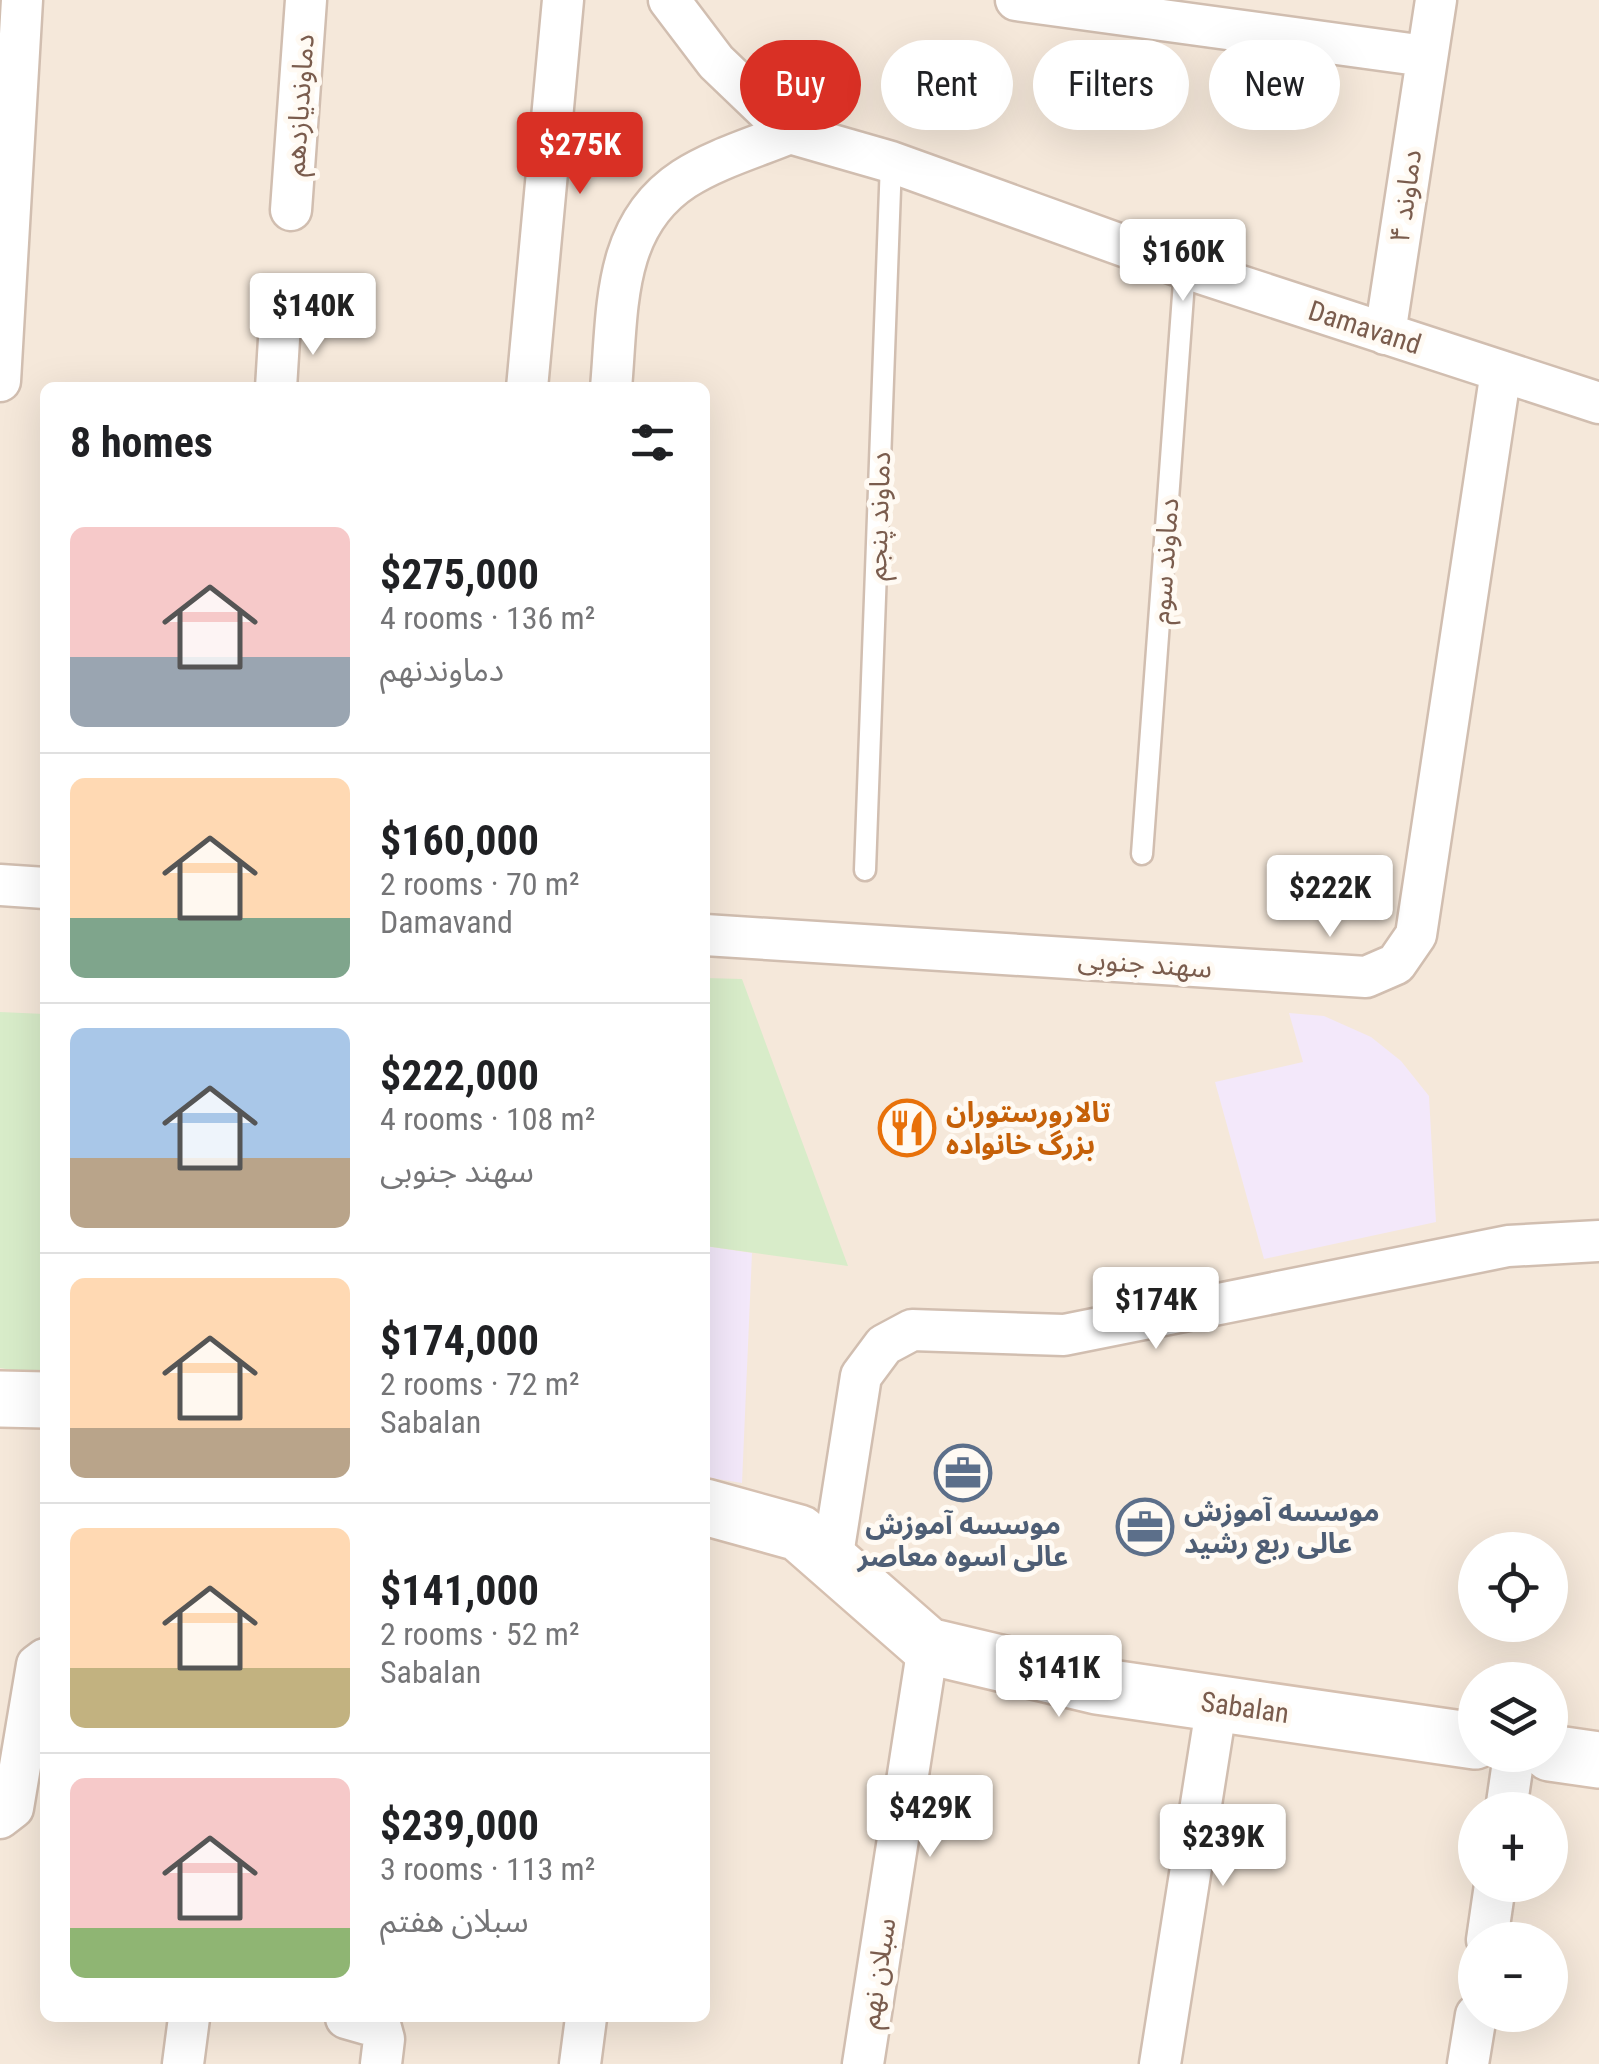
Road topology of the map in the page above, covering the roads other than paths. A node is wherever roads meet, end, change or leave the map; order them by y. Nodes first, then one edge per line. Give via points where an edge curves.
1 (22, 0) edge
2 (306, 0) edge
3 (563, 0) edge
4 (669, 0) edge
5 (1016, 0) edge
6 (1436, 0) edge
7 (1425, 56) junction
8 (790, 133) junction
9 (891, 162) junction
10 (292, 210) dead end
11 (1185, 268) junction
12 (280, 323) dead end
13 (1386, 334) junction
14 (1501, 370) junction
15 (0, 381) edge
16 (276, 382) edge
17 (528, 382) edge
18 (611, 382) edge
19 (1599, 403) edge
20 (1142, 854) dead end
21 (865, 870) dead end
22 (0, 885) edge
23 (40, 888) edge
24 (710, 936) edge
25 (1599, 1241) edge
26 (0, 1398) edge
27 (40, 1400) edge
28 (710, 1508) edge
29 (832, 1560) junction
30 (928, 1646) junction
31 (40, 1664) edge
32 (1217, 1703) junction
33 (1458, 1738) edge
34 (1568, 1755) edge
35 (1599, 1760) edge
36 (0, 1818) edge
37 (188, 2022) edge
38 (360, 2022) edge
39 (585, 2022) edge
40 (1473, 2032) edge
41 (182, 2064) edge
42 (381, 2064) edge
43 (580, 2064) edge
44 (862, 2064) edge
45 (1160, 2064) edge
46 (1468, 2064) edge

1 - 15 street
2 - 10 street, دماوندیازدهم
3 - 17 street
4 - 8 street via 716,62
5 - 7 street
6 - 7 street, دماوند ۴
7 - 13 street, دماوند ۴
8 - 9 street, Damavand
8 - 18 street via 687,176 657,199 632,236 622,274
9 - 11 street, Damavand
9 - 21 lane, دماوند پنجم
11 - 13 street, Damavand
11 - 20 lane, دماوند سوم
12 - 16 street
13 - 14 street, Damavand
14 - 19 street, Damavand
14 - 24 street, سهند جنوبی via 1416,935 1396,964 1366,977
22 - 23 street
25 - 29 street via 1508,1246 1064,1335 912,1330 884,1345 861,1376
26 - 27 street
28 - 29 street, Sabalan via 800,1532
29 - 30 street, Sabalan
30 - 32 street, Sabalan via 1097,1686
30 - 44 street, سبلان نهم
31 - 36 street via 13,1808
32 - 33 street, Sabalan
32 - 45 street
34 - 35 street
37 - 41 street
38 - 42 street via 381,2028
39 - 43 street
40 - 46 street

